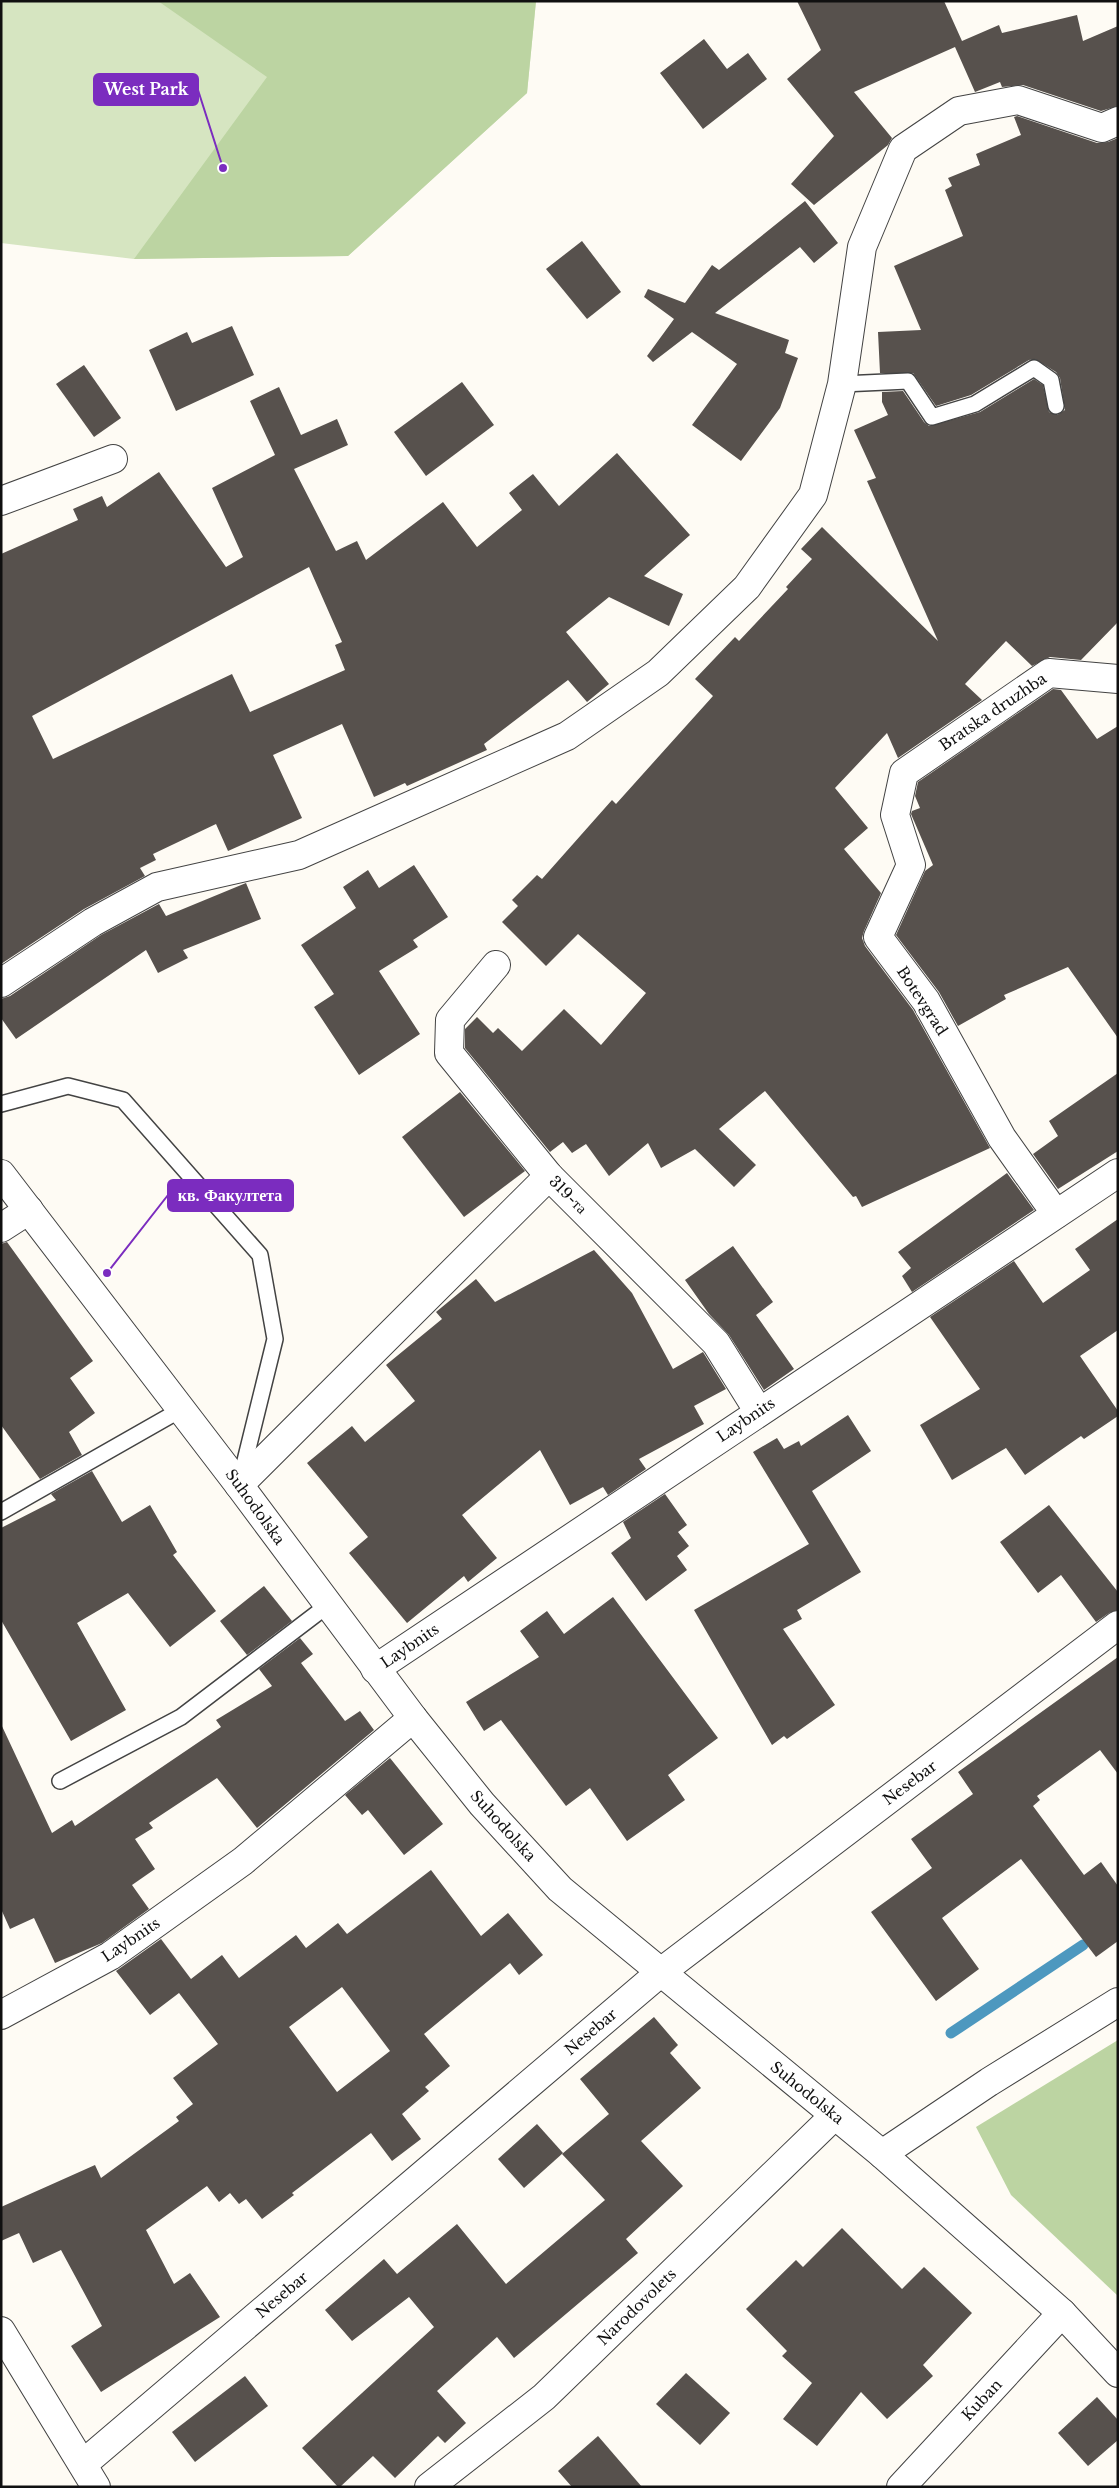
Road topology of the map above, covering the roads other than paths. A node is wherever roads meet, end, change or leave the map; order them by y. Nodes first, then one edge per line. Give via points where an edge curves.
1 (1118, 121) edge
2 (842, 384) junction
3 (1056, 406) dead end
4 (113, 460) dead end
5 (1, 501) edge
6 (1118, 679) edge
7 (904, 773) joint
8 (496, 965) dead end
9 (1, 983) edge
10 (1, 1104) edge
11 (1118, 1173) edge
12 (1, 1174) edge
13 (549, 1176) junction
14 (29, 1210) junction
15 (1056, 1214) junction
16 (1, 1228) edge
17 (182, 1409) junction
18 (759, 1412) junction
19 (239, 1484) junction
20 (1, 1512) edge
21 (328, 1606) junction
22 (1118, 1625) edge
23 (375, 1669) junction
24 (413, 1718) junction
25 (60, 1781) dead end
26 (661, 1972) junction
27 (1118, 2002) edge
28 (1, 2016) edge
29 (834, 2116) junction
30 (882, 2154) junction
31 (1062, 2314) junction
32 (1, 2331) edge
33 (1118, 2373) edge
34 (89, 2475) edge
35 (429, 2487) edge
36 (901, 2487) edge

1 - 2 street via 1102,128 1018,100 959,111 903,149 862,247
2 - 3 lane via 908,381 932,417 975,404 1034,368 1051,380
2 - 9 street via 813,495 747,587 658,672 567,736 299,855 157,887 93,922
4 - 5 street
6 - 7 street, Bratska druzhba via 1049,673
7 - 15 street, Botevgrad via 895,815 911,865 878,937 926,1001 1002,1138
8 - 13 street, 319-та via 450,1020 450,1053
10 - 19 lane via 68,1086 123,1100 260,1255 275,1339
11 - 15 street, Laybnits
12 - 14 street, Suhodolska
13 - 18 street, 319-та via 716,1343
13 - 19 street
14 - 16 street
14 - 17 street, Suhodolska
15 - 18 street, Laybnits
17 - 19 street, Suhodolska
17 - 20 lane
18 - 23 street, Laybnits
19 - 21 street, Suhodolska
21 - 23 street, Suhodolska
21 - 25 lane via 181,1717
22 - 26 street, Nesebar
23 - 24 street, Suhodolska
24 - 26 street, Suhodolska via 482,1804 560,1889
24 - 28 street, Laybnits via 243,1861 110,1956
26 - 29 street, Suhodolska
26 - 34 street, Nesebar
27 - 30 street via 989,2082
29 - 30 street, Suhodolska
29 - 35 street, Narodovolets via 544,2397
30 - 31 street, Suhodolska
31 - 33 street, Suhodolska
31 - 36 street, Kuban
32 - 34 street

